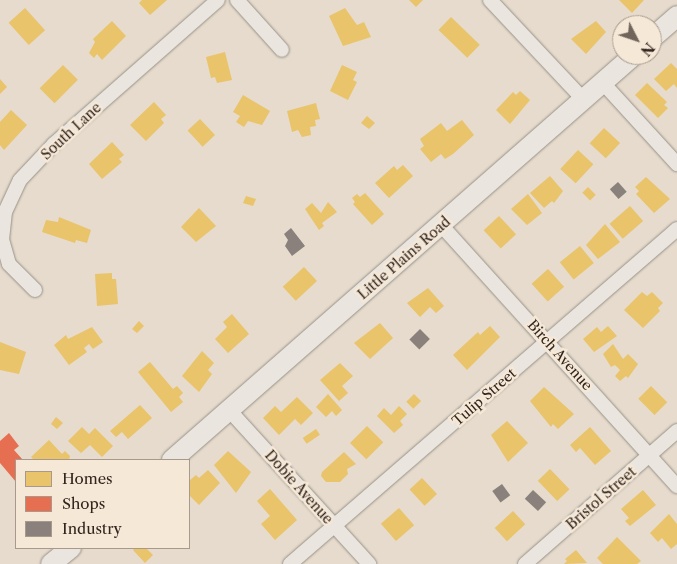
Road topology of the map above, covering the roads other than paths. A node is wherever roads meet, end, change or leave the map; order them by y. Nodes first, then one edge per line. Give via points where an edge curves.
1 (218, 0) edge
2 (237, 0) edge
3 (490, 0) edge
4 (677, 16) edge
5 (662, 29) edge
6 (282, 50) dead end
7 (623, 65) edge
8 (603, 83) junction
9 (584, 100) junction
10 (677, 164) edge
11 (441, 225) junction
12 (677, 229) edge
13 (35, 290) dead end
14 (547, 342) junction
15 (230, 410) junction
16 (677, 431) edge
17 (649, 455) junction
18 (173, 459) edge
19 (677, 486) edge
20 (334, 526) junction
21 (70, 549) edge
22 (51, 564) edge
23 (290, 564) edge
24 (368, 564) edge
25 (525, 564) edge

1 - 13 street, South Lane via 54,144 20,180 5,212 2,240 9,264
2 - 6 street
3 - 9 street
4 - 5 street
7 - 8 street, Little Plains Road
8 - 9 street, Little Plains Road
8 - 10 street
9 - 11 street, Little Plains Road
11 - 14 street, Birch Avenue
11 - 15 street, Little Plains Road
12 - 14 street, Tulip Street
14 - 17 street, Birch Avenue
14 - 20 street, Tulip Street
15 - 18 street, Little Plains Road
15 - 20 street, Dobie Avenue
16 - 17 street, Bristol Street
17 - 19 street, Birch Avenue
17 - 25 street, Bristol Street
20 - 23 street, Tulip Street
20 - 24 street, Dobie Avenue
21 - 22 street

